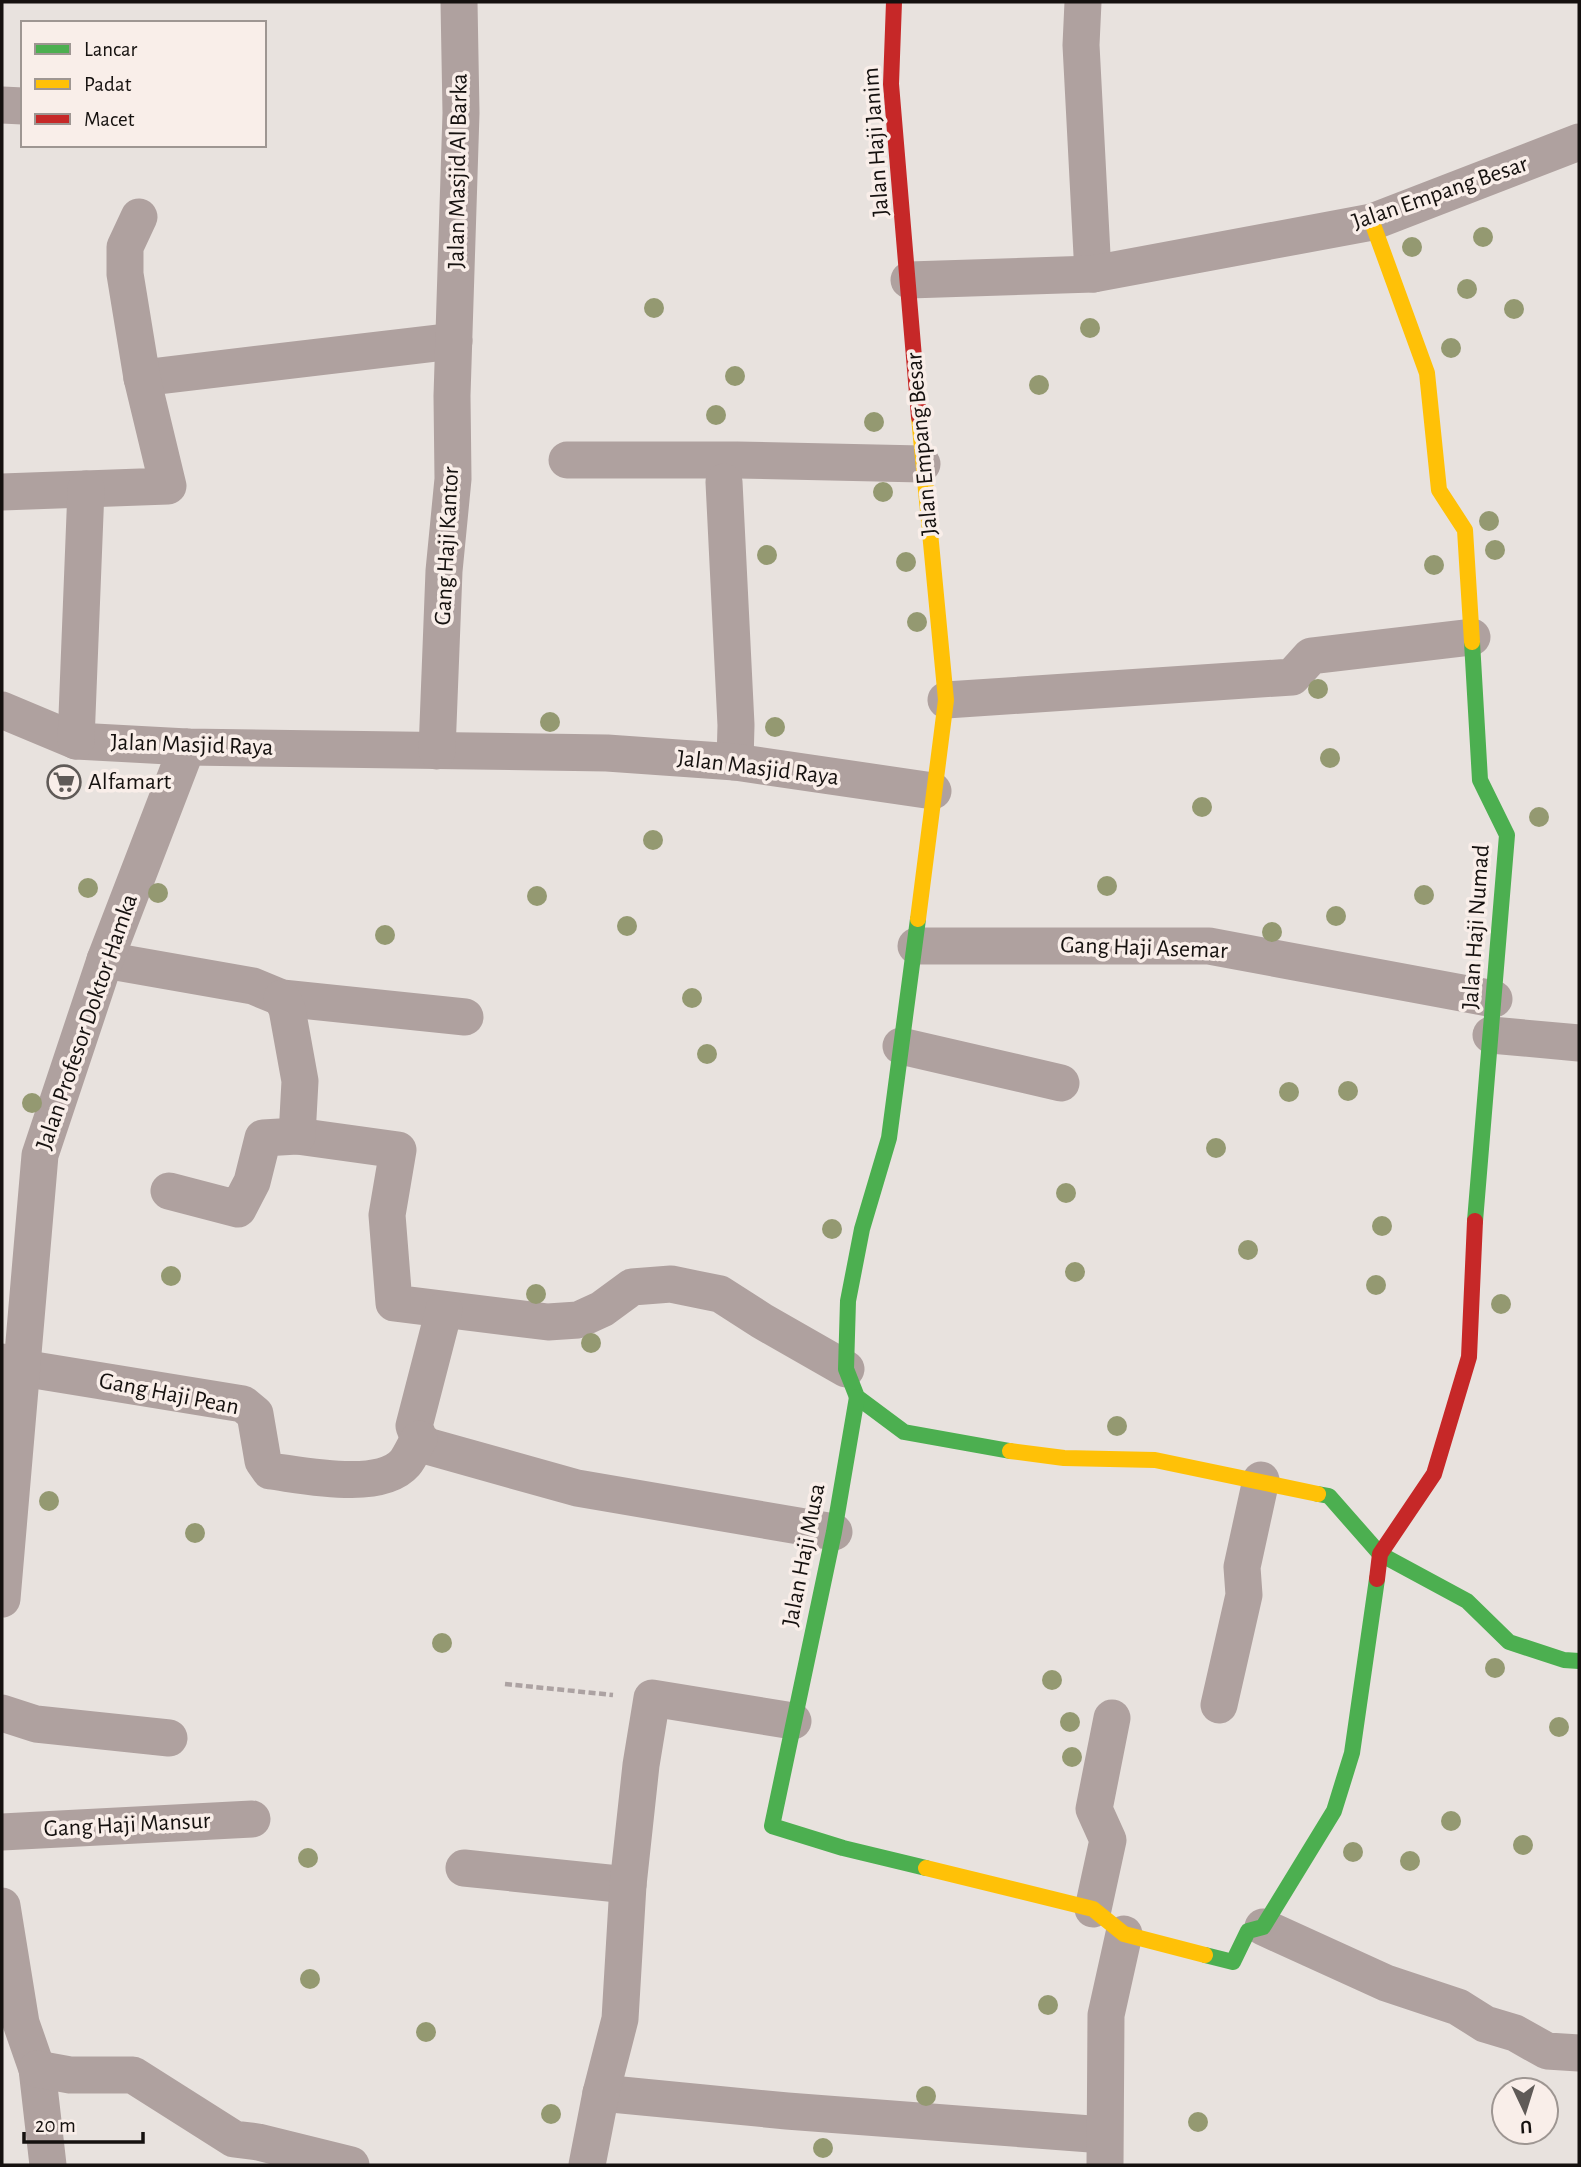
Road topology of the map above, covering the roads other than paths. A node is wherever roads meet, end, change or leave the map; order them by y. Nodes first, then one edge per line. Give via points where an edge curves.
1 (459, 2) edge
2 (894, 2) edge
3 (1083, 2) edge
4 (2, 106) edge
5 (21, 106) edge
6 (1579, 142) edge
7 (139, 217) dead end
8 (1372, 222) junction
9 (1093, 274) junction
10 (909, 280) junction
11 (454, 341) junction
12 (142, 378) junction
13 (567, 460) dead end
14 (922, 464) junction
15 (724, 482) dead end
16 (86, 489) junction
17 (2, 492) edge
18 (1472, 637) junction
19 (946, 699) junction
20 (2, 710) edge
21 (76, 741) junction
22 (187, 747) junction
23 (437, 751) junction
24 (735, 761) junction
25 (933, 791) junction
26 (916, 946) junction
27 (105, 960) junction
28 (282, 998) junction
29 (465, 1017) dead end
30 (1492, 1017) junction
31 (1579, 1043) edge
32 (901, 1046) junction
33 (1062, 1083) dead end
34 (297, 1136) junction
35 (169, 1191) dead end
36 (444, 1310) junction
37 (12, 1365) edge
38 (851, 1383) junction
39 (419, 1439) junction
40 (1261, 1480) junction
41 (834, 1532) junction
42 (1380, 1555) junction
43 (2, 1599) edge
44 (1579, 1661) edge
45 (1219, 1705) dead end
46 (2, 1713) edge
47 (1112, 1718) dead end
48 (793, 1721) junction
49 (169, 1738) dead end
50 (252, 1819) dead end
51 (2, 1832) edge
52 (464, 1868) dead end
53 (628, 1885) junction
54 (2, 1906) edge
55 (1093, 1909) junction
56 (1263, 1927) junction
57 (1124, 1934) junction
58 (12, 2024) edge
59 (1579, 2053) edge
60 (37, 2069) junction
61 (601, 2093) junction
62 (1105, 2150) edge
63 (48, 2165) edge
64 (351, 2165) edge
65 (587, 2165) edge

1 - 11 street, Jalan Masjid Al Barka via 461,113
2 - 10 street, Jalan Haji Janim via 891,84
3 - 9 street via 1081,45
4 - 5 street
6 - 8 street, Jalan Empang Besar
7 - 12 street via 125,247 125,274
8 - 9 street, Jalan Empang Besar
8 - 18 street, Jalan Haji Numad via 1427,373 1439,491 1465,530
9 - 10 street, Jalan Empang Besar
10 - 14 street, Jalan Empang Besar
11 - 12 street
11 - 23 street, Gang Haji Kantor via 453,479 444,571
12 - 16 street via 169,486
13 - 14 street
14 - 19 street, Jalan Empang Besar
15 - 24 street
16 - 17 street
16 - 21 street
18 - 19 street via 1311,656 1292,677
18 - 30 street, Jalan Haji Numad via 1480,780 1507,835
19 - 25 street, Jalan Empang Besar
20 - 21 street, Jalan Masjid Raya
21 - 22 street, Jalan Masjid Raya
22 - 23 street, Jalan Masjid Raya
22 - 27 street, Jalan Profesor Doktor Hamka
23 - 24 street, Jalan Masjid Raya via 607,753
24 - 25 street, Jalan Masjid Raya
25 - 26 street
26 - 30 street, Gang Haji Asemar via 1209,946
26 - 32 street
27 - 28 street via 253,986
27 - 37 street, Jalan Profesor Doktor Hamka via 40,1155
28 - 29 street
28 - 34 street via 288,1009 300,1081
30 - 31 street, Gang Haji Asemar
30 - 42 street, Jalan Haji Numad via 1476,1192 1469,1357 1434,1474
32 - 33 street
32 - 38 street via 889,1138 862,1229 848,1301
34 - 35 street via 262,1138 252,1182 238,1209
34 - 36 street via 398,1150 387,1215 394,1303
36 - 38 street via 548,1322 578,1320 632,1287 671,1284 720,1294
36 - 39 street via 414,1426
37 - 39 street, Gang Haji Pean via 243,1404 255,1414 263,1461 270,1471 366,1479 404,1465
37 - 43 street, Jalan Profesor Doktor Hamka
38 - 40 street via 904,1432 1064,1458 1155,1460
38 - 41 street, Jalan Haji Musa
39 - 41 street via 427,1446 577,1488
40 - 42 street via 1329,1496
40 - 45 street via 1242,1567 1244,1595
41 - 48 street, Jalan Haji Musa
42 - 44 street via 1467,1601 1509,1642 1564,1661
42 - 56 street via 1352,1753 1334,1811
46 - 49 street via 36,1724
47 - 55 street via 1094,1809 1108,1840
48 - 53 street via 652,1698
48 - 55 street, Jalan Haji Musa via 772,1826 842,1848
50 - 51 street, Gang Haji Mansur
52 - 53 street
53 - 61 street via 620,2019
54 - 58 street
55 - 57 street
56 - 57 street via 1248,1931 1233,1962
56 - 59 street via 1386,1983 1458,2007 1547,2051
57 - 62 street via 1106,2015
58 - 60 street
60 - 63 street
60 - 64 street via 70,2075 133,2075 233,2139
61 - 62 street
61 - 65 street

